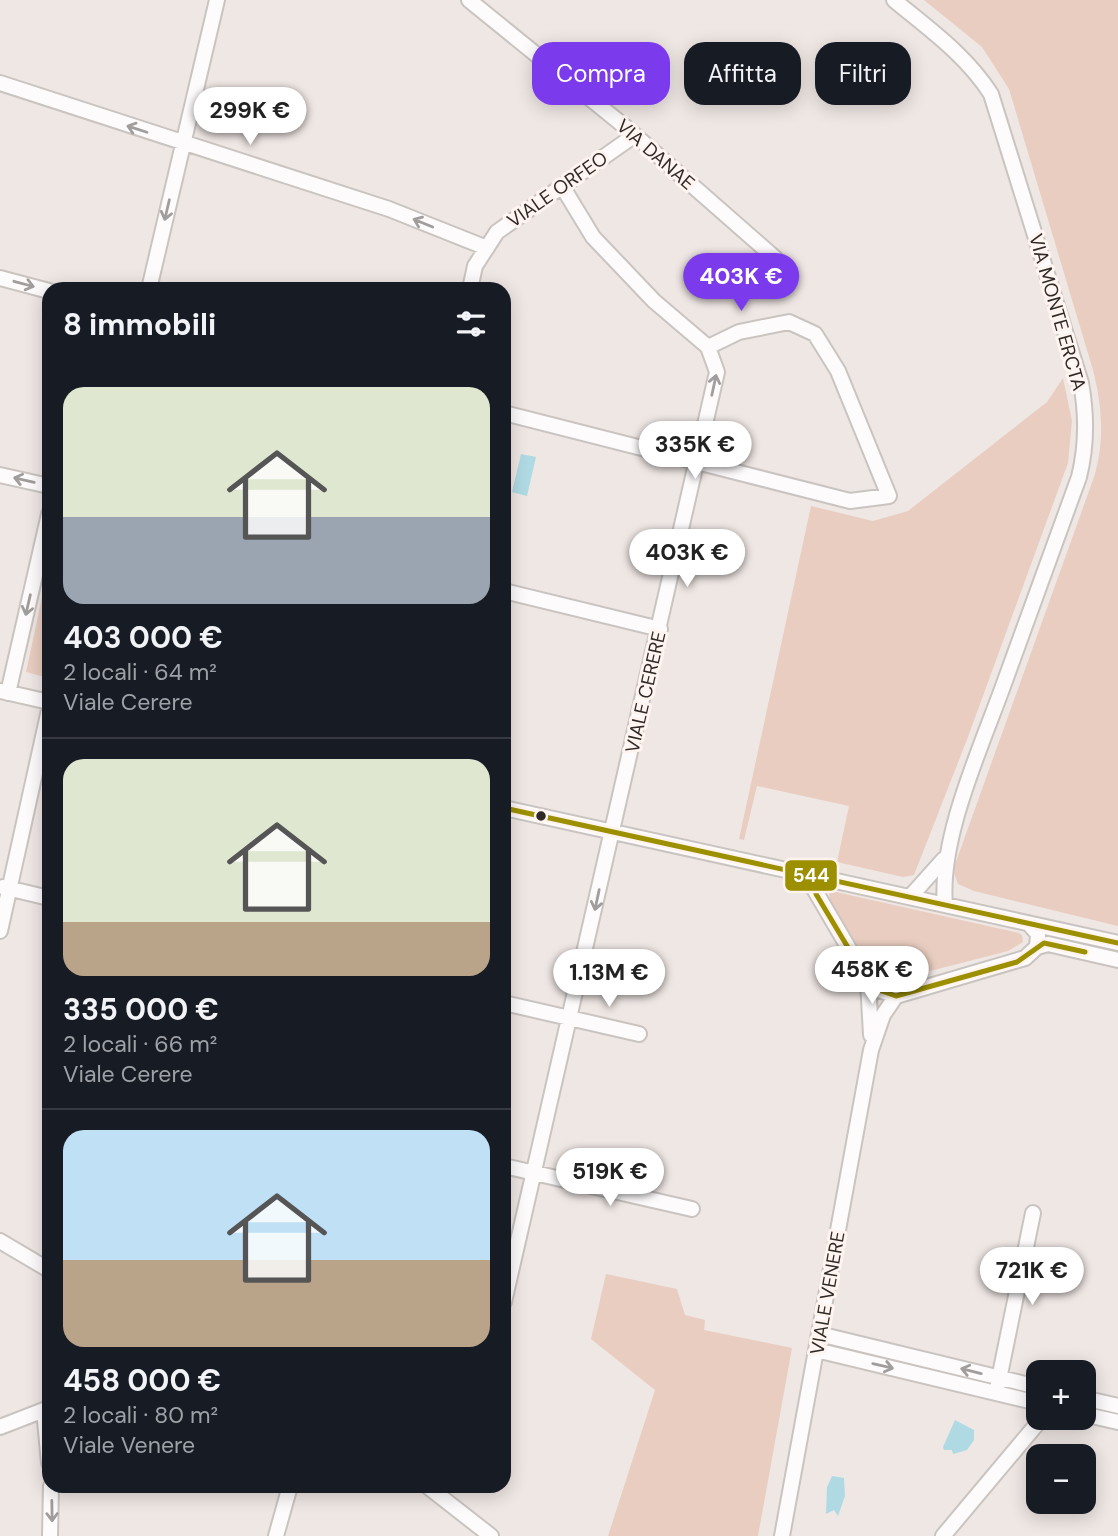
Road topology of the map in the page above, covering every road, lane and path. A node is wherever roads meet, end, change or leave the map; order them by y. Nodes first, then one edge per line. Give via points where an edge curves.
1 (217, 0) edge
2 (469, 0) edge
3 (894, 0) edge
4 (0, 83) edge
5 (635, 135) junction
6 (182, 144) junction
7 (562, 186) junction
8 (486, 248) junction
9 (775, 258) dead end
10 (0, 278) edge
11 (151, 282) edge
12 (472, 282) edge
13 (42, 288) edge
14 (708, 347) junction
15 (511, 415) edge
16 (697, 464) junction
17 (0, 474) edge
18 (42, 484) edge
19 (42, 542) edge
20 (511, 593) edge
21 (660, 629) junction
22 (4, 692) edge
23 (42, 700) edge
24 (42, 738) edge
25 (511, 810) edge
26 (611, 833) junction
27 (945, 859) junction
28 (807, 877) junction
29 (827, 879) junction
30 (5, 888) edge
31 (816, 894) junction
32 (42, 896) edge
33 (910, 897) junction
34 (945, 905) junction
35 (1030, 925) junction
36 (0, 931) edge
37 (1118, 943) edge
38 (1037, 947) junction
39 (1118, 960) edge
40 (868, 981) junction
41 (896, 996) junction
42 (511, 1005) edge
43 (570, 1018) junction
44 (639, 1034) dead end
45 (871, 1050) junction
46 (511, 1168) edge
47 (534, 1173) junction
48 (692, 1209) dead end
49 (1033, 1213) dead end
50 (0, 1241) edge
51 (42, 1266) edge
52 (511, 1272) edge
53 (819, 1334) junction
54 (817, 1350) junction
55 (999, 1378) junction
56 (1026, 1384) edge
57 (995, 1392) junction
58 (1026, 1400) edge
59 (1096, 1401) edge
60 (1118, 1406) edge
61 (42, 1411) edge
62 (1096, 1417) edge
63 (1118, 1422) edge
64 (0, 1427) edge
65 (1032, 1430) edge
66 (51, 1493) edge
67 (288, 1493) edge
68 (436, 1493) edge
69 (50, 1536) edge
70 (276, 1536) edge
71 (491, 1536) edge
72 (782, 1536) edge
73 (943, 1536) edge

1 - 6 street
2 - 5 street, VIA DANAE
3 - 27 street, VIA MONTE ERCTA via 958,53 990,94 1081,383 1086,413 1079,477 980,748
6 -> 4 street
5 - 7 street, VIALE ORFEO
5 - 9 street, VIA DANAE
8 -> 6 street via 389,209
6 -> 11 street
7 - 8 street, VIALE ORFEO via 497,232
7 - 14 street via 593,237 654,301
8 - 12 street, VIALE ORFEO
10 -> 13 street
16 -> 14 street, VIALE CERERE via 717,372
14 - 16 street via 738,332 789,322 815,334 838,371 889,496 850,501
15 - 16 street
16 - 21 street, VIALE CERERE
18 -> 17 street
19 -> 22 street
20 - 21 street
21 - 26 street, VIALE CERERE
22 - 23 street
24 - 30 street
25 - 26 street
26 - 28 street
26 -> 43 street, VIALE CERERE
27 - 33 street
27 - 34 street
28 - 29 street
28 - 31 street
29 - 31 street via 817,885
29 - 33 street
30 - 32 street
30 - 36 street
31 - 40 street
33 - 34 street
34 - 35 street
35 - 37 street
35 - 38 street via 1038,934
38 - 39 street via 1048,944
38 - 41 street via 1017,962
40 - 41 street
40 - 45 street
41 - 45 street via 883,1015
42 - 43 street
43 - 44 street
43 - 47 street, VIALE CERERE
45 - 53 street, VIALE VENERE
46 - 47 street
47 - 48 street
47 - 52 street, VIALE CERERE
49 - 55 street
50 - 51 street
53 - 54 street, VIALE VENERE
55 -> 53 street
54 -> 57 street
54 - 72 street, VIALE VENERE
55 - 56 street
55 - 57 street
57 - 58 street
59 - 60 street
61 - 64 street
62 - 63 street
65 - 73 street
66 -> 69 street
67 - 70 street
68 - 71 street

